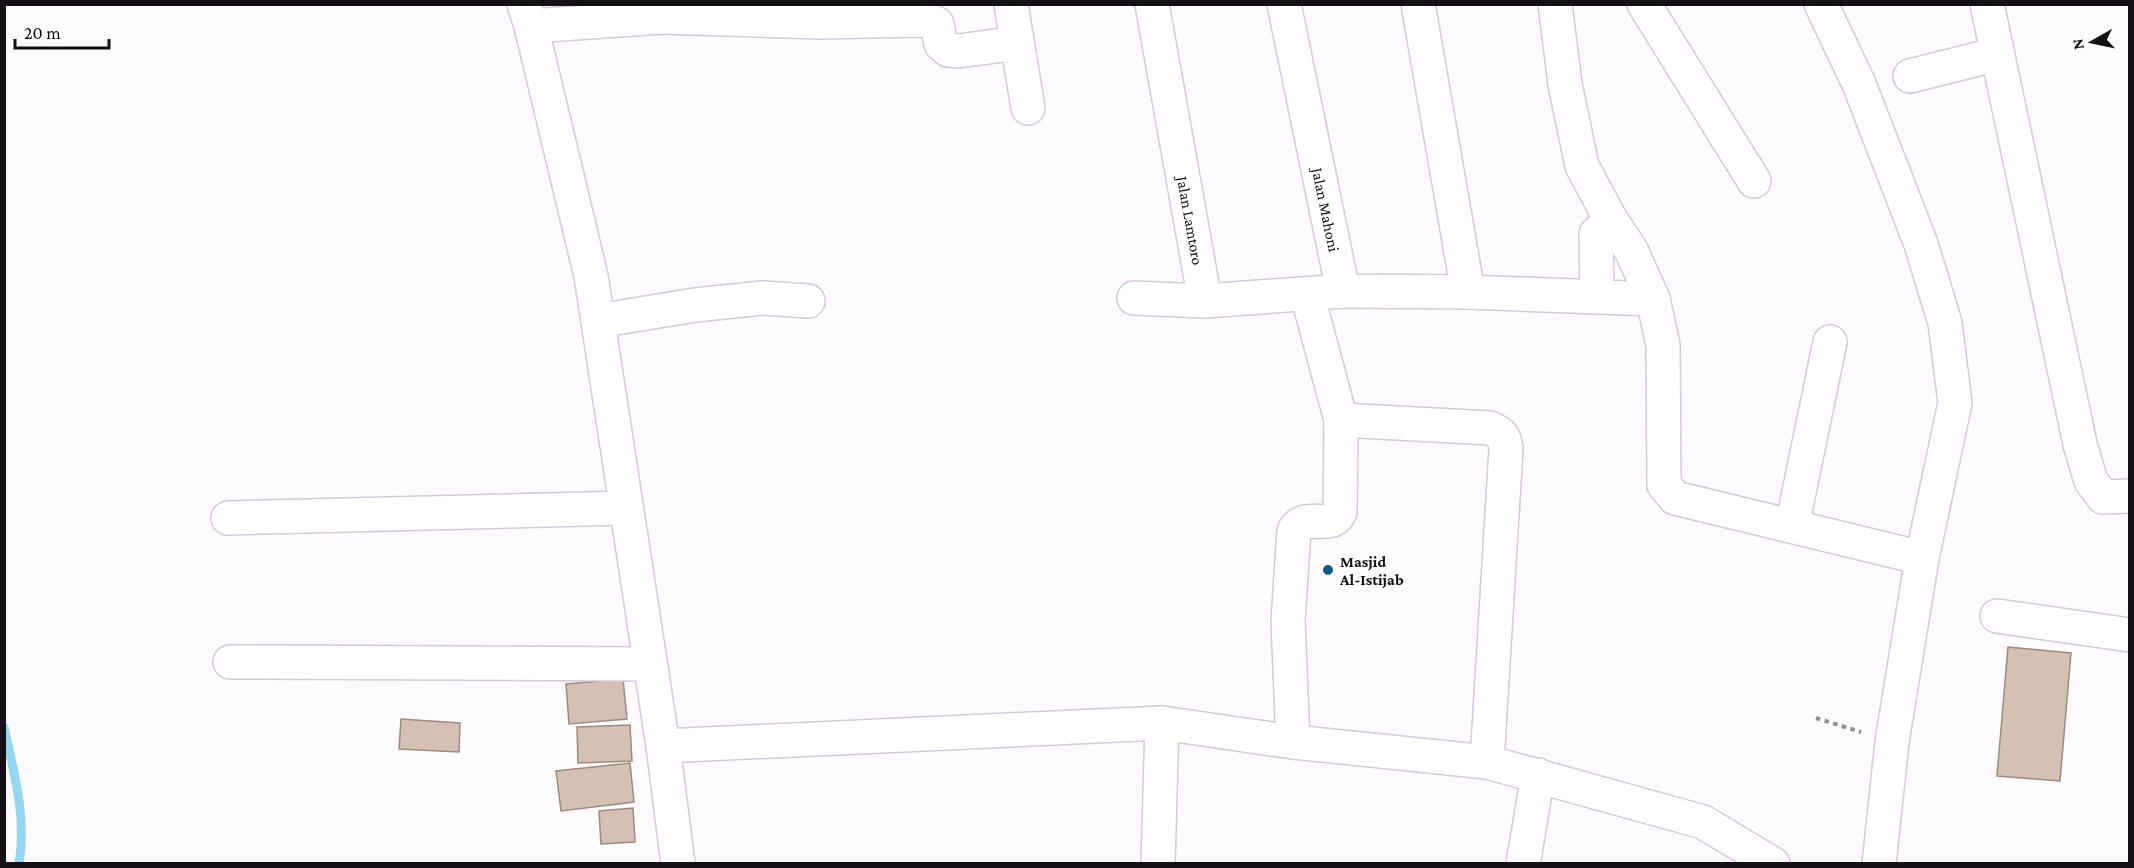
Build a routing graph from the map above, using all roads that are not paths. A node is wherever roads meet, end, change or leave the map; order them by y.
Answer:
1 (1011, 4) edge
2 (1152, 4) edge
3 (1284, 4) edge
4 (1418, 4) edge
5 (1644, 4) edge
6 (1821, 4) edge
7 (1987, 4) edge
8 (1560, 7) edge
9 (527, 15) edge
10 (1017, 43) junction
11 (1998, 54) junction
12 (1910, 76) dead end
13 (1028, 108) dead end
14 (1754, 181) dead end
15 (1611, 220) junction
16 (1343, 291) junction
17 (1468, 292) junction
18 (1307, 294) junction
19 (1597, 297) junction
20 (1134, 298) dead end
21 (1653, 299) junction
22 (808, 301) dead end
23 (1205, 301) junction
24 (598, 321) junction
25 (1830, 342) dead end
26 (1341, 420) junction
27 (2130, 496) edge
28 (625, 508) junction
29 (228, 518) dead end
30 (1791, 526) junction
31 (1922, 558) junction
32 (1997, 616) dead end
33 (2130, 635) edge
34 (230, 662) dead end
35 (650, 664) junction
36 (1161, 723) junction
37 (1293, 742) junction
38 (663, 746) junction
39 (1487, 762) junction
40 (1538, 775) junction
41 (678, 864) edge
42 (1158, 864) edge
43 (1523, 864) edge
44 (1773, 864) edge
45 (1880, 864) edge

1 - 10 street
2 - 23 street, Jalan Lamtoro
3 - 16 street, Jalan Mahoni
4 - 17 street
5 - 14 street
6 - 31 street
7 - 11 street
8 - 15 street
9 - 10 street
9 - 24 street
10 - 13 street
11 - 12 street
11 - 27 street
15 - 19 street
15 - 21 street
16 - 17 street
16 - 18 street
17 - 19 street
18 - 23 street
18 - 26 street
19 - 21 street
20 - 23 street
21 - 30 street
22 - 24 street
24 - 28 street
25 - 30 street
26 - 37 street
26 - 39 street
28 - 29 street
28 - 35 street
30 - 31 street
31 - 45 street
32 - 33 street
34 - 35 street
35 - 38 street
36 - 37 street
36 - 38 street
36 - 42 street
37 - 39 street
38 - 41 street
39 - 40 street
40 - 43 street
40 - 44 street

